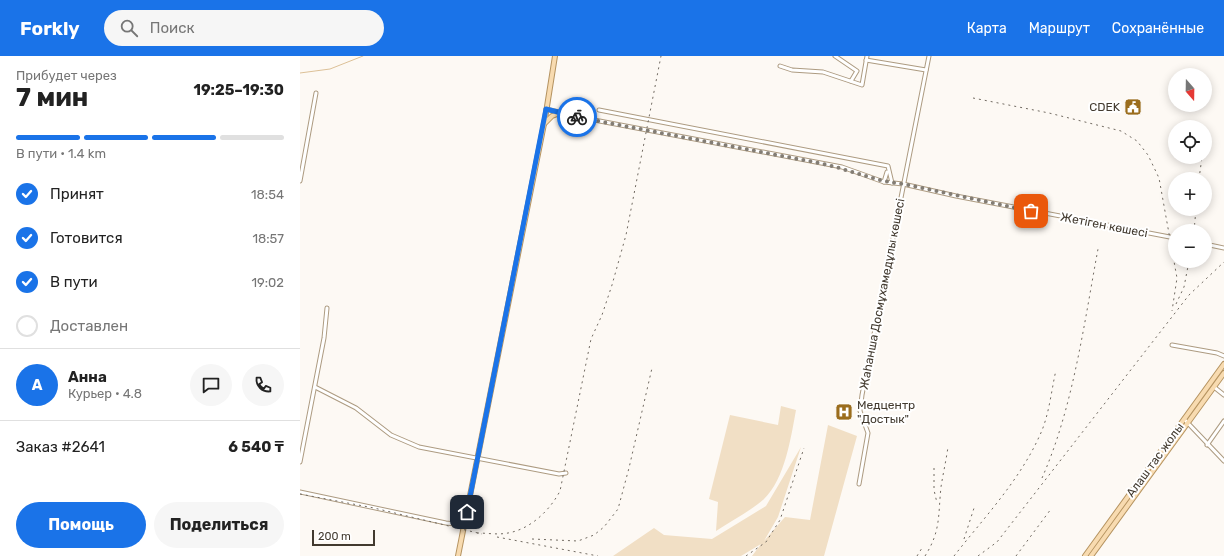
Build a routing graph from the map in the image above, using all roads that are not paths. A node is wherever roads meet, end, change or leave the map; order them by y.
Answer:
1 (555, 56) edge
2 (835, 56) edge
3 (929, 56) edge
4 (866, 58) edge
5 (780, 66) dead end
6 (926, 70) junction
7 (857, 71) junction
8 (863, 73) junction
9 (852, 81) junction
10 (316, 93) dead end
11 (546, 109) junction
12 (599, 110) dead end
13 (560, 113) junction
14 (543, 126) junction
15 (300, 149) edge
16 (306, 150) junction
17 (888, 170) junction
18 (300, 181) edge
19 (884, 182) junction
20 (892, 183) junction
21 (903, 184) junction
22 (1168, 237) edge
23 (1212, 245) edge
24 (1224, 248) edge
25 (327, 308) dead end
26 (1172, 345) dead end
27 (1224, 356) edge
28 (1224, 364) edge
29 (1224, 373) edge
30 (315, 387) junction
31 (1214, 387) junction
32 (1224, 395) edge
33 (1184, 419) junction
34 (1224, 421) edge
35 (1187, 423) junction
36 (1207, 445) junction
37 (477, 458) junction
38 (1224, 461) edge
39 (300, 462) edge
40 (566, 473) dead end
41 (860, 484) dead end
42 (300, 492) edge
43 (1117, 516) junction
44 (464, 525) junction
45 (458, 556) edge
46 (1085, 556) edge
47 (1091, 556) edge

1 - 11 main road
2 - 7 street
3 - 6 street, Жаһанша Досмұхамедұлы көшесі
4 - 6 street
4 - 8 street
5 - 9 street
6 - 21 street, Жаһанша Досмұхамедұлы көшесі
7 - 8 street
7 - 9 street
8 - 9 street
10 - 16 street
11 - 13 street, Жетіген көшесі
11 - 14 main road
12 - 17 street
13 - 14 main road
13 - 19 street, Жетіген көшесі
14 - 37 main road
15 - 16 street
16 - 18 street
17 - 19 street
17 - 20 street
19 - 20 street, Жетіген көшесі
20 - 21 street, Жетіген көшесі
21 - 22 street, Жетіген көшесі
21 - 41 street, Жаһанша Досмұхамедұлы көшесі
23 - 24 street
25 - 30 street
26 - 27 street
28 - 33 main road, Алаш тас жолы
29 - 31 main road, Алаш тас жолы
30 - 37 street
30 - 39 street
31 - 32 street
31 - 35 main road, Алаш тас жолы
33 - 35 street
33 - 43 main road, Алаш тас жолы
34 - 36 street
35 - 36 street
35 - 43 main road, Алаш тас жолы
36 - 38 street
37 - 40 street
37 - 44 main road
42 - 44 street
43 - 46 main road, Алаш тас жолы
43 - 47 main road, Алаш тас жолы
44 - 45 main road

